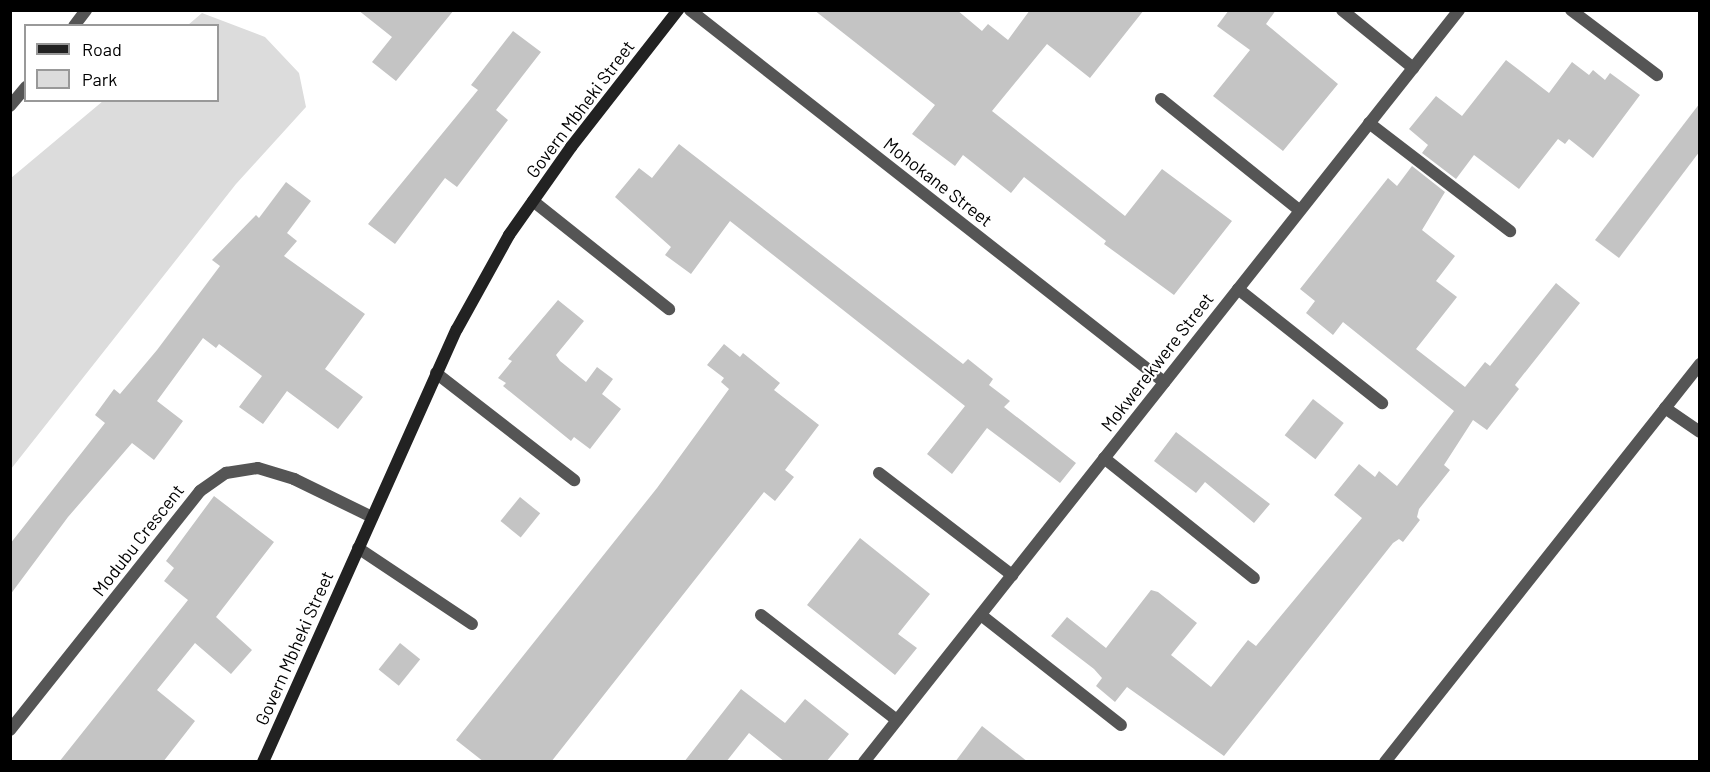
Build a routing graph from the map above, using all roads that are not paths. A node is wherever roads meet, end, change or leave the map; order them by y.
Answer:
1 (86, 10) edge
2 (678, 10) edge
3 (690, 10) edge
4 (1342, 10) edge
5 (1458, 10) edge
6 (1571, 10) edge
7 (76, 24) edge
8 (1413, 68) junction
9 (1657, 75) dead end
10 (24, 89) edge
11 (1161, 99) dead end
12 (10, 106) edge
13 (1369, 123) junction
14 (533, 201) junction
15 (1299, 210) junction
16 (1510, 231) dead end
17 (1238, 289) junction
18 (669, 309) dead end
19 (1700, 364) edge
20 (436, 373) junction
21 (1164, 382) junction
22 (1382, 403) dead end
23 (1665, 408) junction
24 (1700, 432) edge
25 (1104, 458) junction
26 (879, 473) dead end
27 (574, 480) dead end
28 (372, 517) junction
29 (358, 548) junction
30 (1012, 575) junction
31 (1254, 578) dead end
32 (761, 615) dead end
33 (981, 615) junction
34 (472, 624) dead end
35 (897, 720) junction
36 (1121, 725) dead end
37 (10, 730) edge
38 (263, 762) edge
39 (864, 762) edge
40 (1385, 762) edge

1 - 7 street
2 - 14 street, Govern Mbheki Street
3 - 21 street, Mohokane Street
4 - 8 street
5 - 8 street, Mokwerekwere Street
6 - 9 street
8 - 13 street, Mokwerekwere Street
10 - 12 street
11 - 15 street
13 - 15 street, Mokwerekwere Street
13 - 16 street
14 - 18 street, Govern Mbheki Street
14 - 20 street, Govern Mbheki Street
15 - 17 street, Mokwerekwere Street
17 - 21 street, Mokwerekwere Street
17 - 22 street, Mokwerekwere Street
19 - 23 street
20 - 27 street
20 - 28 street, Govern Mbheki Street
21 - 25 street, Mokwerekwere Street
23 - 24 street
23 - 40 street
25 - 30 street, Mokwerekwere Street
25 - 31 street, Mokwerekwere Street
26 - 30 street
28 - 29 street, Govern Mbheki Street
28 - 37 street, Modubu Crescent
29 - 34 street
29 - 38 street, Govern Mbheki Street
30 - 33 street, Mokwerekwere Street
32 - 35 street
33 - 35 street, Mokwerekwere Street
33 - 36 street
35 - 39 street, Mokwerekwere Street

